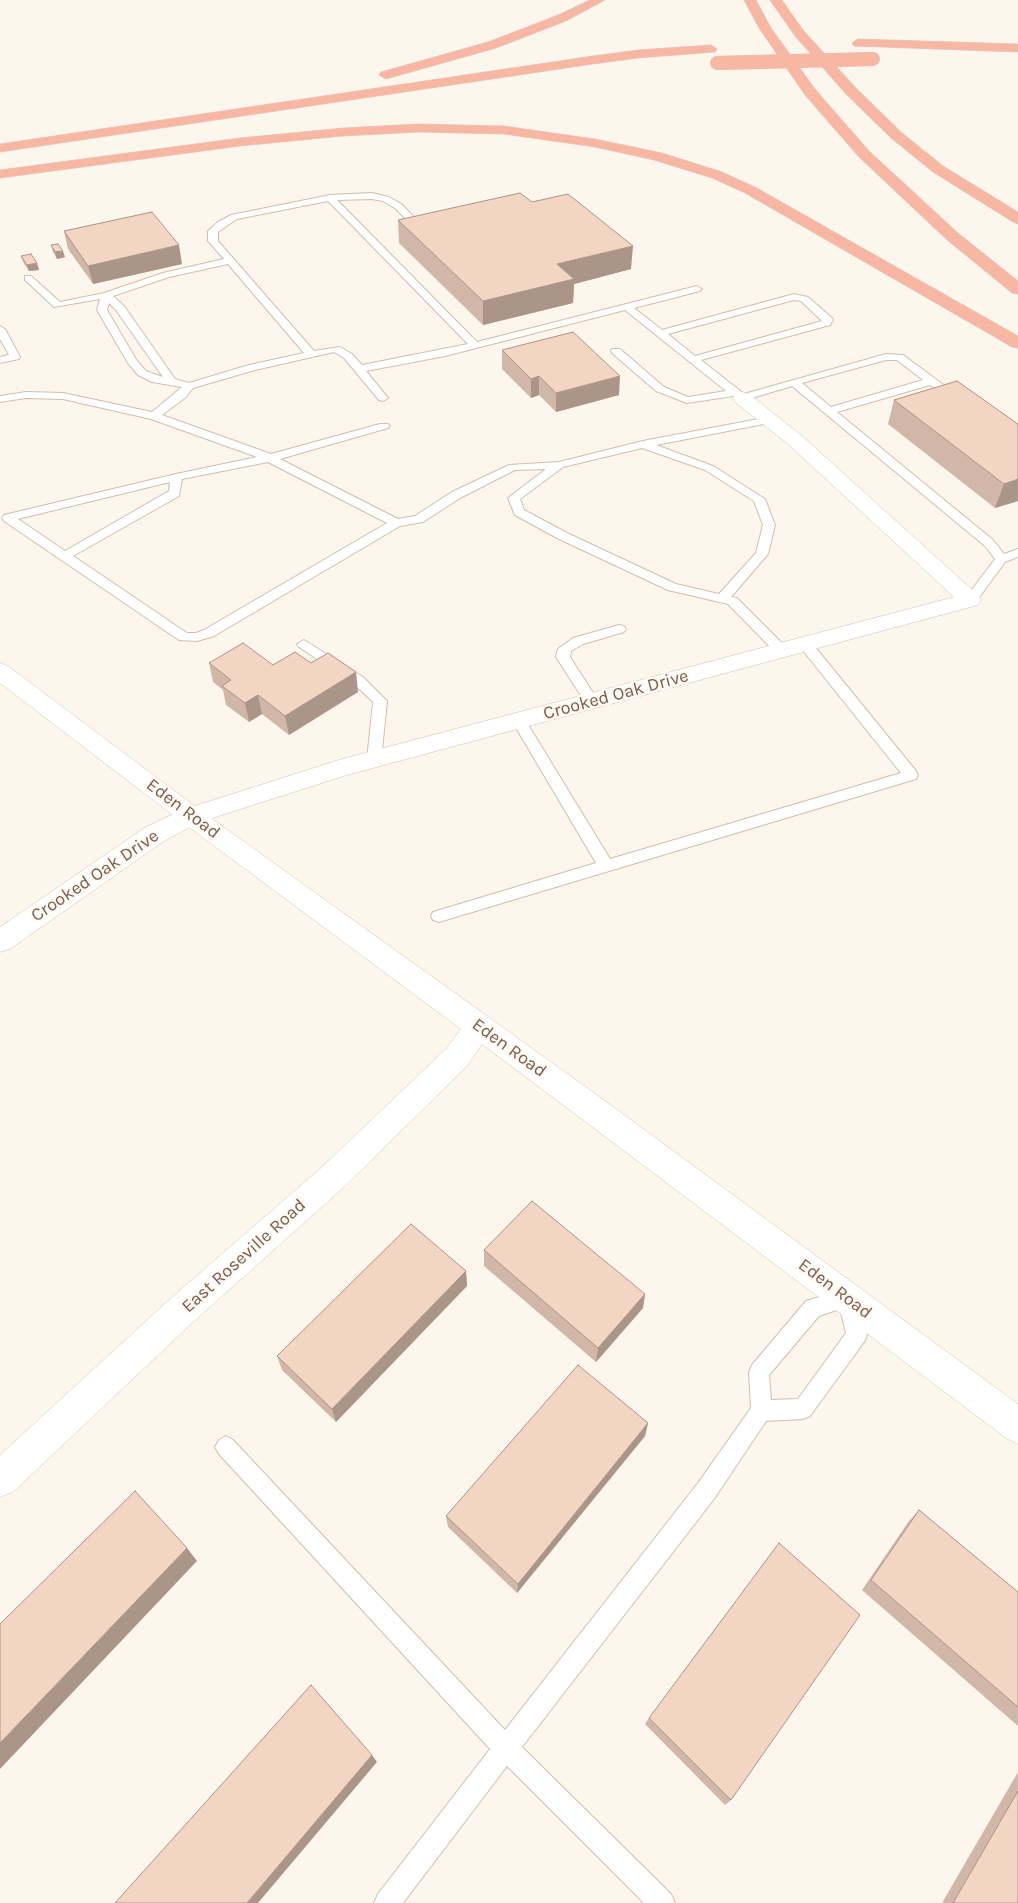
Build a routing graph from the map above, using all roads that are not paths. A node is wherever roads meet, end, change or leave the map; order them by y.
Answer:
1 (598, 0) edge
2 (750, 0) edge
3 (768, 0) edge
4 (776, 0) edge
5 (841, 43) dead end
6 (824, 44) dead end
7 (761, 46) dead end
8 (1018, 48) edge
9 (715, 49) dead end
10 (890, 59) dead end
11 (700, 64) dead end
12 (853, 120) dead end
13 (287, 124) dead end
14 (0, 144) edge
15 (0, 148) edge
16 (58, 165) junction
17 (0, 174) edge
18 (330, 198) junction
19 (1018, 219) edge
20 (420, 228) edge
21 (230, 262) junction
22 (28, 278) dead end
23 (698, 289) dead end
24 (1018, 289) edge
25 (106, 295) junction
26 (627, 306) junction
27 (0, 330) edge
28 (661, 333) junction
29 (1018, 343) edge
30 (476, 345) junction
31 (616, 351) dead end
32 (310, 353) junction
33 (694, 359) junction
34 (0, 360) edge
35 (359, 368) junction
36 (171, 381) junction
37 (932, 381) junction
38 (794, 382) junction
39 (189, 386) junction
40 (739, 395) junction
41 (383, 398) dead end
42 (0, 400) edge
43 (963, 404) edge
44 (830, 411) junction
45 (154, 416) junction
46 (769, 420) junction
47 (384, 426) dead end
48 (643, 444) junction
49 (270, 458) junction
50 (559, 465) junction
51 (176, 478) junction
52 (488, 479) junction
53 (518, 494) junction
54 (396, 523) junction
55 (1018, 553) edge
56 (65, 556) junction
57 (1001, 559) junction
58 (722, 599) junction
59 (970, 600) junction
60 (620, 629) dead end
61 (304, 644) dead end
62 (806, 645) junction
63 (782, 651) junction
64 (0, 671) edge
65 (592, 702) junction
66 (518, 722) junction
67 (374, 760) junction
68 (191, 816) junction
69 (606, 866) junction
70 (439, 916) dead end
71 (0, 941) edge
72 (479, 1026) junction
73 (846, 1298) junction
74 (761, 1411) junction
75 (1018, 1426) edge
76 (226, 1447) dead end
77 (0, 1479) edge
78 (506, 1748) junction
79 (387, 1903) edge
80 (662, 1903) edge

1 - 14 highway
2 - 24 highway
3 - 12 highway
4 - 19 highway
5 - 8 highway
6 - 7 highway
9 - 15 highway
10 - 11 highway, bridge
13 - 16 highway
16 - 17 highway
16 - 29 highway
18 - 20 lane
18 - 21 lane
18 - 30 lane
21 - 25 lane
21 - 32 lane
22 - 25 lane
23 - 26 lane
25 - 36 lane
25 - 36 lane
26 - 28 lane
26 - 30 lane
27 - 34 lane
28 - 33 lane
28 - 33 lane
30 - 35 lane
31 - 40 lane
32 - 35 lane
32 - 39 lane
33 - 40 lane
35 - 41 lane
36 - 39 lane
37 - 38 lane
37 - 43 lane
37 - 44 lane
38 - 40 lane
38 - 44 lane
39 - 45 lane
40 - 46 street
42 - 45 lane
44 - 57 lane
45 - 49 lane
46 - 48 lane
46 - 59 street
47 - 49 lane
48 - 50 lane
48 - 58 lane
49 - 51 lane
49 - 54 lane
50 - 52 lane
50 - 53 lane
51 - 56 lane
51 - 56 lane
52 - 53 lane
52 - 54 lane
53 - 58 lane
54 - 56 lane
55 - 57 lane
57 - 59 lane
58 - 63 lane
59 - 62 street, Crooked Oak Drive
60 - 65 lane
61 - 67 lane
62 - 63 street, Crooked Oak Drive
62 - 69 lane
63 - 65 street, Crooked Oak Drive
64 - 68 street, Eden Road
65 - 66 street, Crooked Oak Drive
66 - 67 street, Crooked Oak Drive
66 - 69 lane
67 - 68 street, Crooked Oak Drive
68 - 71 street, Crooked Oak Drive
68 - 72 street, Eden Road
69 - 70 lane
72 - 73 street, Eden Road
72 - 77 street, East Roseville Road
73 - 74 lane
73 - 74 lane
73 - 75 street, Eden Road
74 - 78 lane
76 - 78 lane
78 - 79 lane
78 - 80 lane

